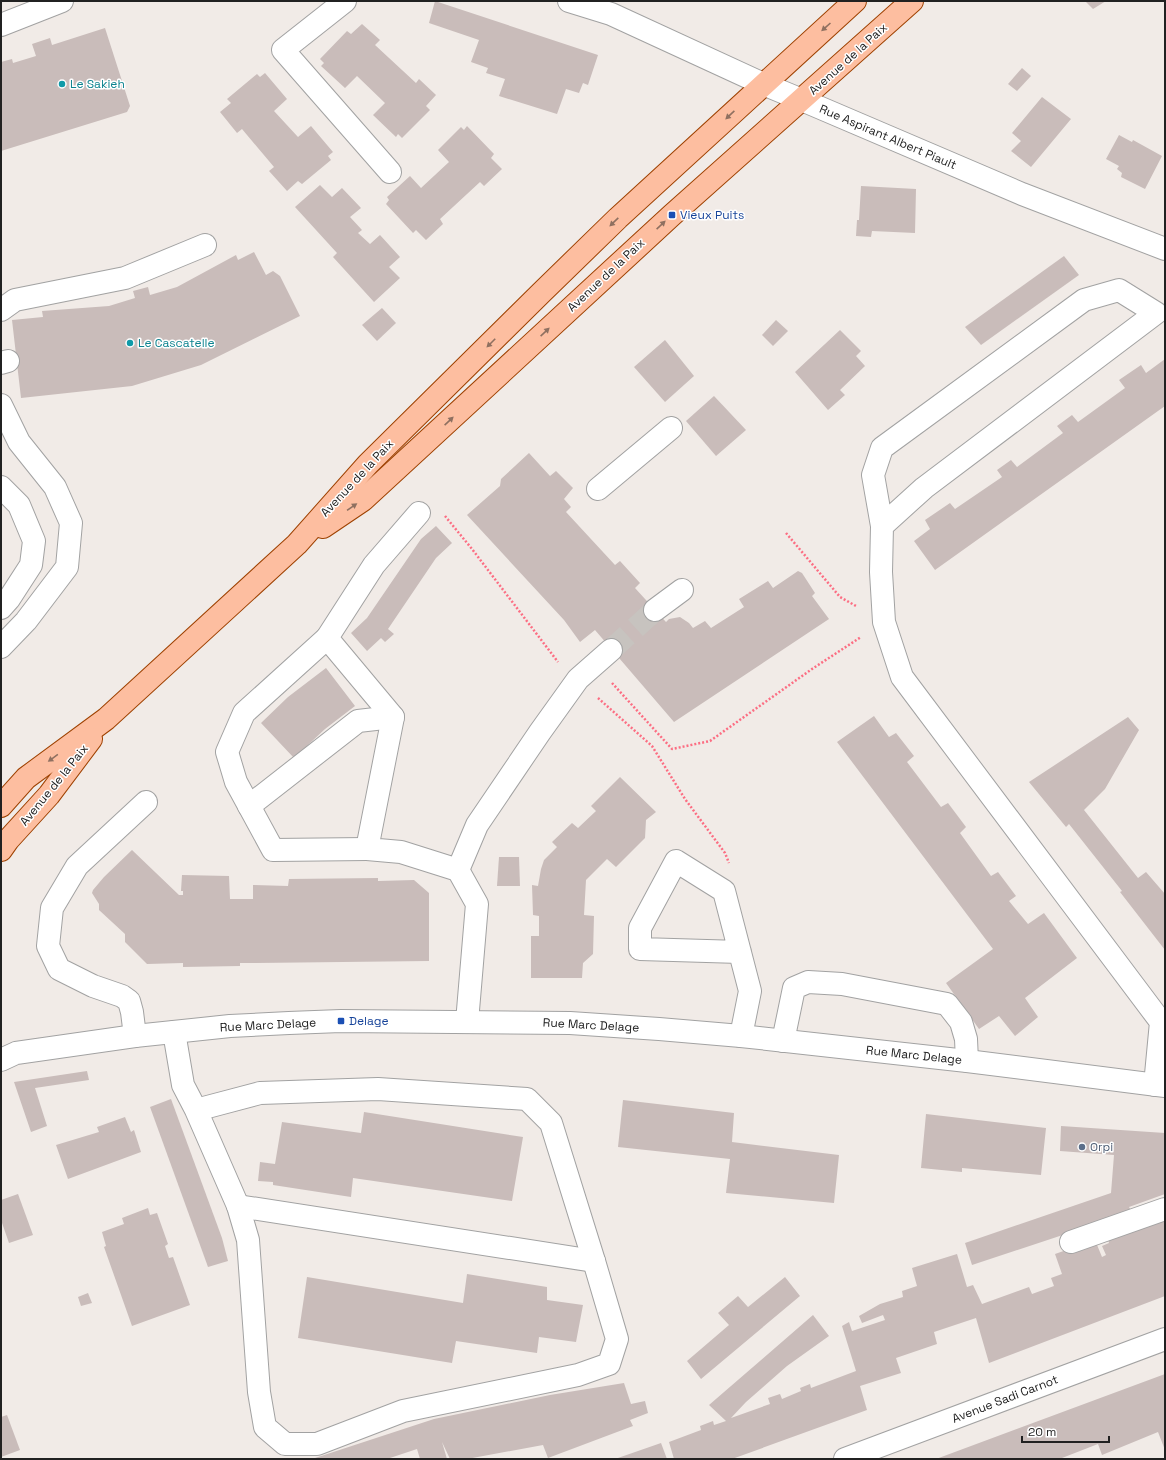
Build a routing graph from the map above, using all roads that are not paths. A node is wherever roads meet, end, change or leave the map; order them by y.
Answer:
1 (62, 1) edge
2 (345, 1) edge
3 (569, 1) edge
4 (855, 1) edge
5 (912, 1) edge
6 (1, 25) edge
7 (763, 84) junction
8 (802, 100) junction
9 (390, 172) dead end
10 (205, 245) dead end
11 (1165, 250) edge
12 (1, 310) edge
13 (1160, 313) edge
14 (1, 405) edge
15 (671, 428) dead end
16 (1, 487) edge
17 (598, 489) dead end
18 (419, 513) dead end
19 (882, 526) junction
20 (297, 544) junction
21 (682, 590) dead end
22 (1, 608) edge
23 (655, 610) tunnel mouth
24 (327, 638) junction
25 (1, 647) edge
26 (611, 650) tunnel mouth
27 (393, 717) junction
28 (106, 718) junction
29 (146, 802) dead end
30 (1, 806) edge
31 (249, 806) junction
32 (366, 849) junction
33 (1, 850) edge
34 (458, 870) junction
35 (740, 952) junction
36 (467, 1022) junction
37 (174, 1032) junction
38 (135, 1036) junction
39 (741, 1036) junction
40 (1162, 1040) edge
41 (783, 1041) junction
42 (6, 1055) edge
43 (967, 1061) junction
44 (1160, 1086) edge
45 (196, 1110) junction
46 (238, 1206) junction
47 (1165, 1209) edge
48 (1071, 1242) dead end
49 (594, 1260) junction
50 (1165, 1339) edge
51 (845, 1459) edge

1 - 6 street
2 - 9 street
3 - 7 street, Rue Aspirant Albert Piault
4 -> 7 main road, Avenue de la Paix
5 - 8 main road, Avenue de la Paix
7 - 8 street, Rue Aspirant Albert Piault
7 -> 20 main road, Avenue de la Paix
8 - 11 street, Rue Aspirant Albert Piault
20 -> 8 main road, Avenue de la Paix
10 - 12 street
13 - 19 street
13 - 19 street
14 - 25 street
15 - 17 street
16 - 22 street
18 - 24 street
19 - 40 street
20 - 28 main road, Avenue de la Paix
21 - 23 street
24 - 27 street
24 - 31 street
26 - 34 street
27 - 31 street
27 - 32 street
28 -> 30 main road, Avenue de la Paix
28 - 33 main road, Avenue de la Paix
29 - 38 street
31 - 32 street
32 - 34 street
34 - 36 street
35 - 35 street
35 - 39 street
36 - 37 street, Rue Marc Delage
36 - 39 street, Rue Marc Delage
37 - 38 street, Rue Marc Delage
37 - 45 street
38 - 42 street, Rue Marc Delage
39 - 41 street, Rue Marc Delage
40 - 44 street
41 - 43 street, Rue Marc Delage
41 - 43 street
43 - 44 street, Rue Marc Delage
45 - 46 street
45 - 49 street
46 - 49 street
46 - 49 street
47 - 48 street
50 - 51 street, Avenue Sadi Carnot

